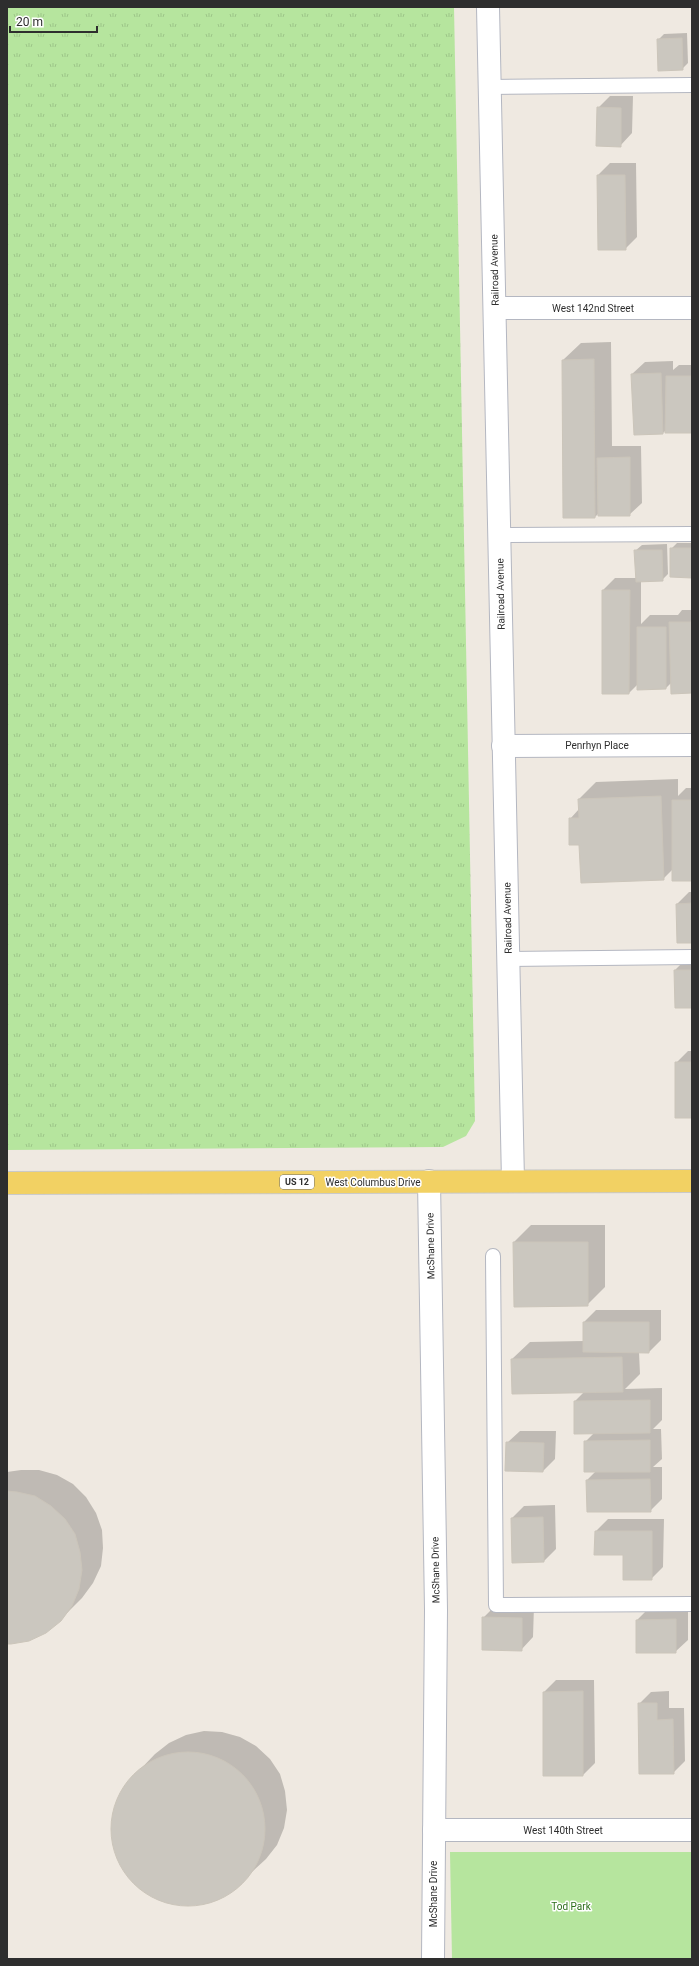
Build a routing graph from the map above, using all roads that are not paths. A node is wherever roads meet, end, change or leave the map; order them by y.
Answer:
1 (488, 7) edge
2 (692, 85) edge
3 (489, 87) junction
4 (495, 308) junction
5 (692, 308) edge
6 (499, 534) junction
7 (692, 534) edge
8 (692, 745) edge
9 (503, 746) junction
10 (692, 957) edge
11 (508, 959) junction
12 (513, 1181) junction
13 (692, 1181) edge
14 (429, 1182) junction
15 (7, 1183) edge
16 (493, 1256) dead end
17 (692, 1604) edge
18 (434, 1830) junction
19 (692, 1830) edge
20 (433, 1959) edge

1 - 3 street, Railroad Avenue
2 - 3 lane
3 - 4 street, Railroad Avenue
4 - 5 street, West 142nd Street
4 - 6 street, Railroad Avenue
6 - 7 lane
6 - 9 street, Railroad Avenue
8 - 9 street, Penrhyn Place
9 - 11 street, Railroad Avenue
10 - 11 lane
11 - 12 street, Railroad Avenue
12 - 13 main road, West Columbus Drive / US 12
12 - 14 main road, West Columbus Drive / US 12
14 - 15 main road, West Columbus Drive / US 12
14 - 18 street, McShane Drive
16 - 17 lane
18 - 19 street, West 140th Street
18 - 20 street, McShane Drive

